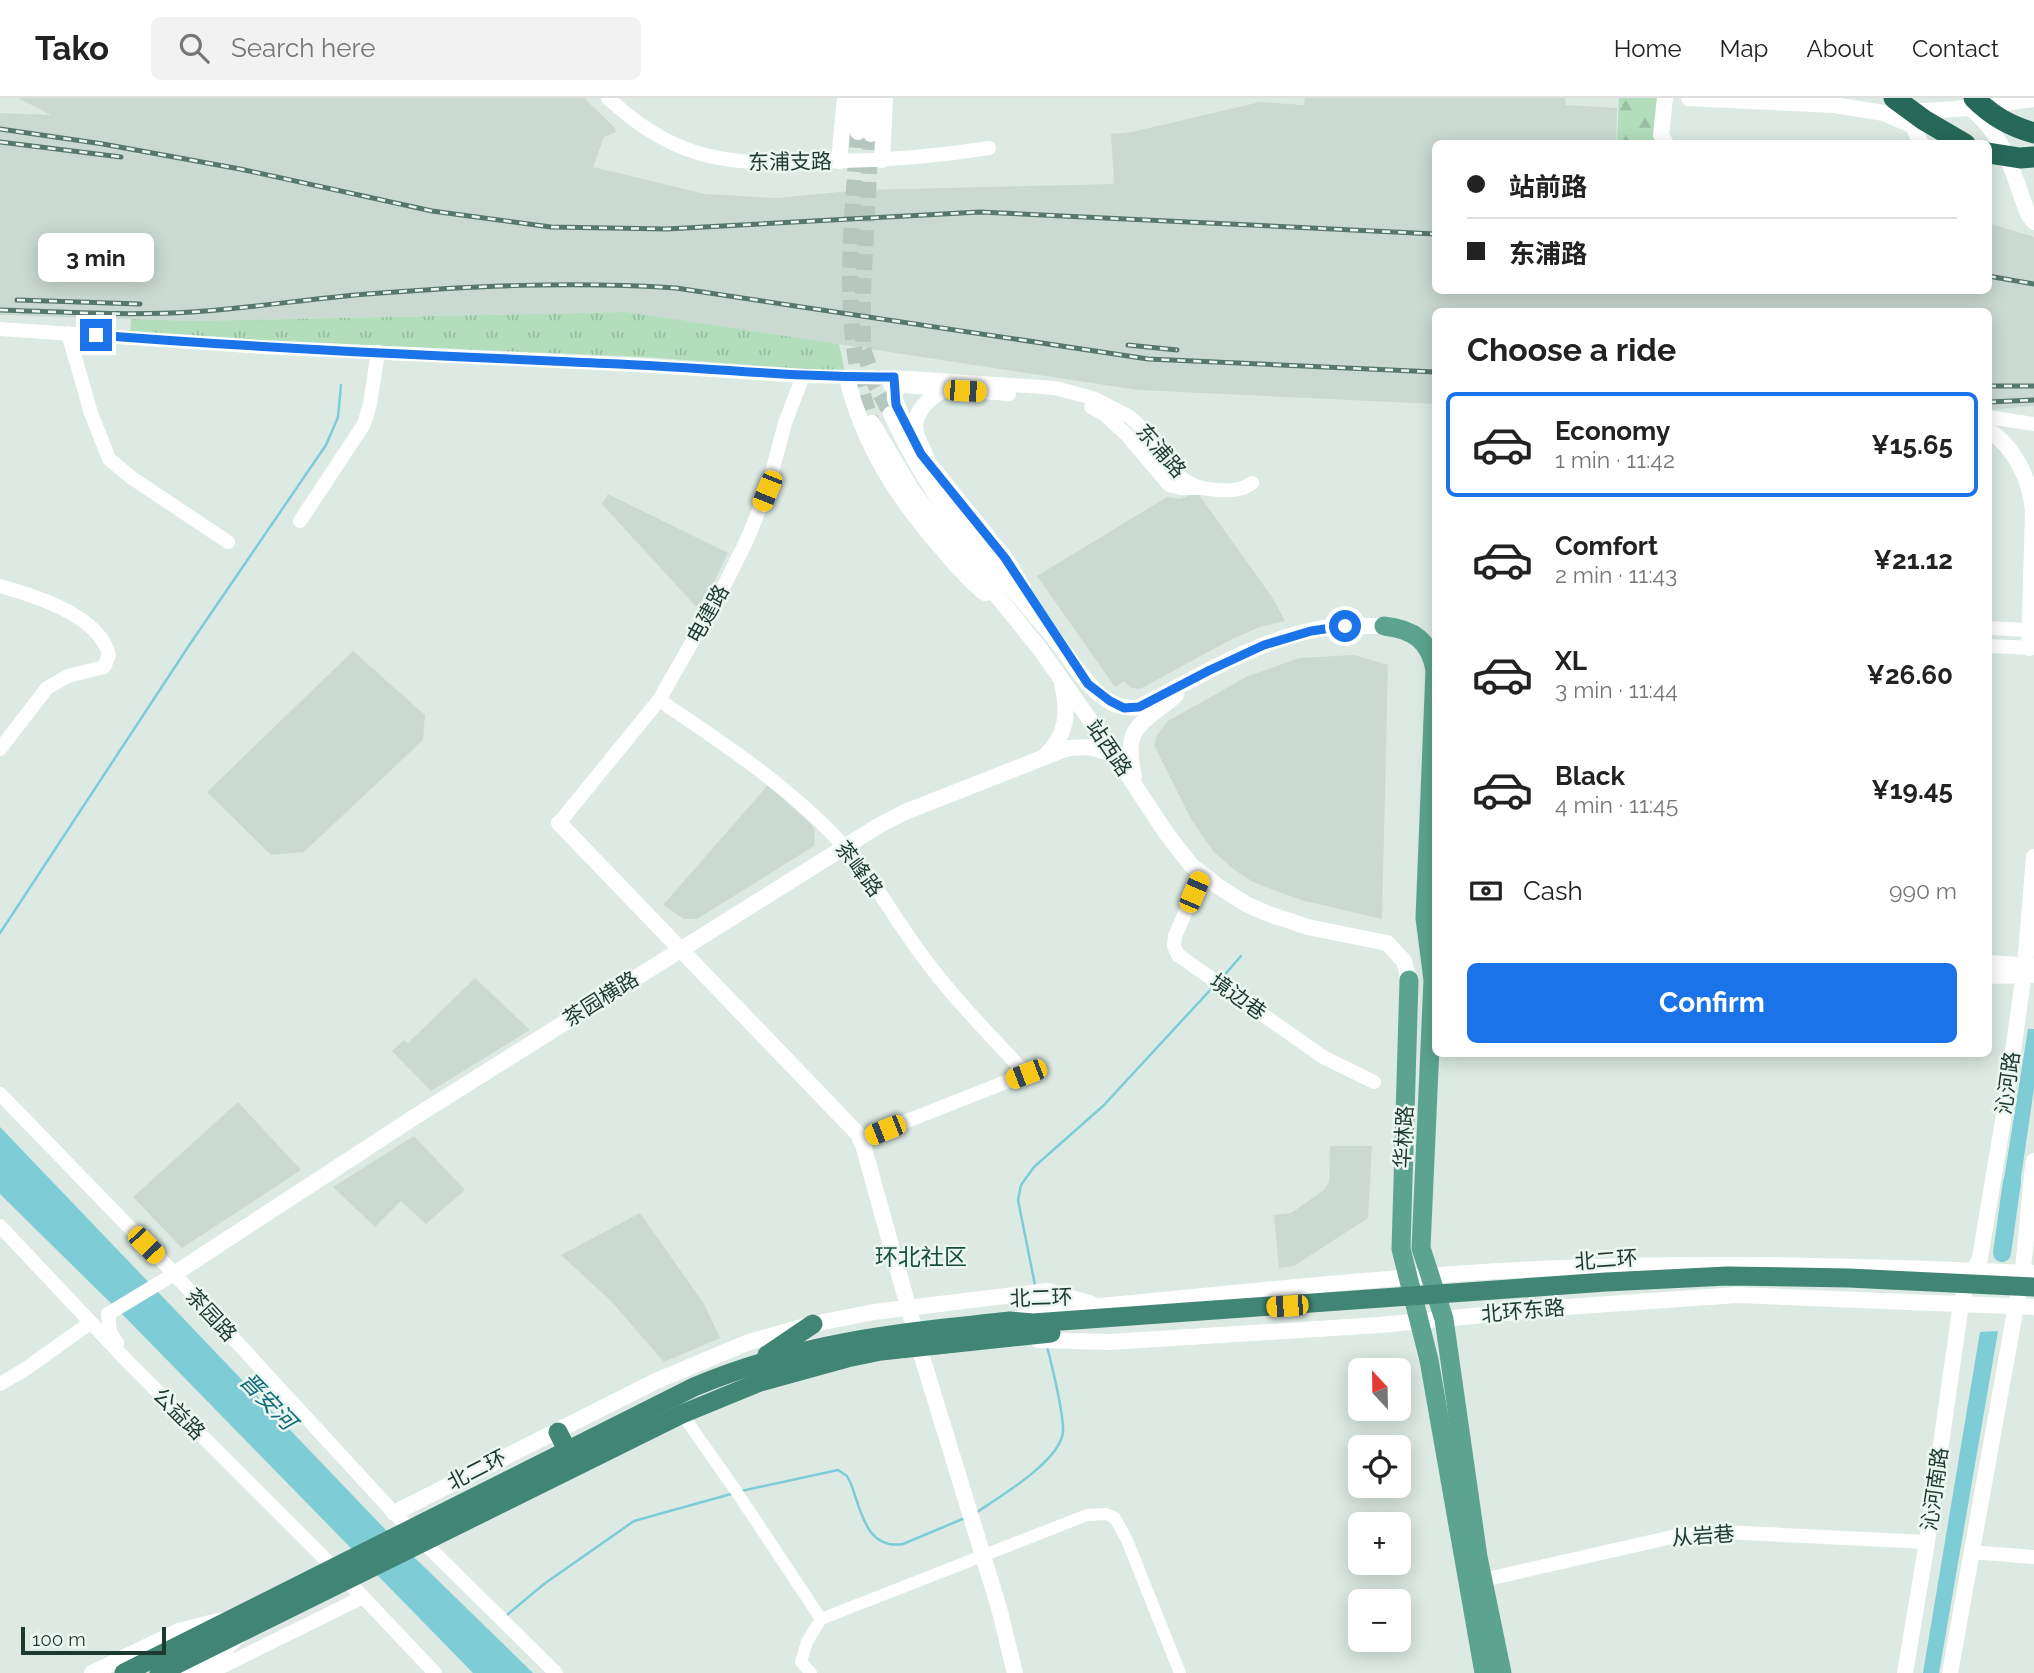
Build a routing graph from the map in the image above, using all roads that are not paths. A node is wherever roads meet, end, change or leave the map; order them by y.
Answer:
1 (608, 98) edge
2 (845, 98) edge
3 (860, 98) edge
4 (874, 98) edge
5 (885, 98) edge
6 (1665, 98) edge
7 (1689, 98) edge
8 (1957, 98) edge
9 (1974, 98) edge
10 (2034, 99) edge
11 (1889, 106) edge
12 (2034, 133) edge
13 (1664, 140) edge
14 (1919, 140) edge
15 (1958, 140) edge
16 (989, 148) dead end
17 (1992, 154) edge
18 (2034, 157) edge
19 (882, 160) junction
20 (839, 161) junction
21 (2034, 222) edge
22 (0, 328) edge
23 (68, 333) junction
24 (378, 352) junction
25 (803, 376) junction
26 (847, 378) junction
27 (894, 382) junction
28 (943, 390) junction
29 (891, 414) tunnel mouth
30 (1992, 418) edge
31 (872, 423) tunnel mouth
32 (2034, 424) edge
33 (1992, 434) edge
34 (929, 465) junction
35 (1252, 483) dead end
36 (1209, 488) junction
37 (300, 521) dead end
38 (228, 542) dead end
39 (0, 586) edge
40 (1013, 614) junction
41 (1384, 626) joint
42 (1992, 628) edge
43 (2029, 630) junction
44 (1059, 642) junction
45 (1992, 646) edge
46 (2031, 648) edge
47 (1432, 660) edge
48 (1059, 674) junction
49 (1197, 677) junction
50 (659, 700) junction
51 (0, 748) edge
52 (1114, 754) junction
53 (1046, 755) junction
54 (1432, 775) edge
55 (1136, 790) junction
56 (559, 823) joint
57 (844, 846) junction
58 (2034, 857) edge
59 (1202, 874) junction
60 (681, 948) junction
61 (1432, 952) edge
62 (1992, 964) edge
63 (2029, 970) edge
64 (1992, 975) edge
65 (1409, 980) joint
66 (1432, 1002) edge
67 (1374, 1082) dead end
68 (0, 1094) edge
69 (861, 1139) junction
70 (2034, 1161) edge
71 (0, 1226) edge
72 (1975, 1272) junction
73 (174, 1274) junction
74 (1431, 1276) junction
75 (1409, 1278) junction
76 (2031, 1278) edge
77 (2025, 1302) edge
78 (1961, 1304) junction
79 (1102, 1306) junction
80 (909, 1307) junction
81 (2034, 1307) edge
82 (1444, 1319) junction
83 (1420, 1321) junction
84 (1128, 1322) junction
85 (90, 1323) junction
86 (813, 1324) junction
87 (1041, 1327) junction
88 (917, 1339) junction
89 (754, 1364) junction
90 (139, 1374) junction
91 (0, 1384) edge
92 (682, 1414) junction
93 (558, 1432) junction
94 (567, 1450) junction
95 (497, 1496) junction
96 (394, 1513) junction
97 (1927, 1542) junction
98 (1970, 1552) junction
99 (983, 1556) junction
100 (2034, 1557) edge
101 (1483, 1580) junction
102 (363, 1597) junction
103 (821, 1619) junction
104 (237, 1625) junction
105 (212, 1666) edge
106 (92, 1673) edge
107 (124, 1673) edge
108 (159, 1673) edge
109 (189, 1673) edge
110 (435, 1673) edge
111 (556, 1673) edge
112 (811, 1673) edge
113 (1015, 1673) edge
114 (1180, 1673) edge
115 (1484, 1673) edge
116 (1502, 1673) edge
117 (1905, 1673) edge
118 (1950, 1673) edge

1 - 20 street, 东浦支路
2 - 20 main road
3 - 4 main road
5 - 19 main road
6 - 13 main road
7 - 11 main road
8 - 21 main road
9 - 12 highway
10 - 11 main road
11 - 14 main road
11 - 15 highway
16 - 19 street, 东浦支路
17 - 18 highway
19 - 20 street, 东浦支路
22 - 23 street, 东浦路
23 - 24 street, 东浦路
23 - 38 street
24 - 25 street, 东浦路
24 - 37 street
25 - 26 street, 东浦路
25 - 50 street, 电建路
26 - 27 street, 东浦路
26 - 40 main road
27 - 28 street, 东浦路
27 - 34 main road
27 - 36 street, 东浦路
28 - 34 main road
28 - 36 street, 东浦路
29 - 44 main road
30 - 32 street
31 - 40 main road, 站西路
33 - 43 main road
34 - 44 main road
35 - 36 street
39 - 51 street
40 - 48 main road, 站西路
41 - 47 main road, 华林路
41 - 49 main road
42 - 43 street
43 - 46 main road
44 - 49 main road
45 - 46 street
48 - 52 main road, 站西路
48 - 53 main road
49 - 55 main road
50 - 56 street, 电建路
50 - 57 street, 茶峰路
52 - 53 main road, 茶园横路
52 - 55 main road, 站西路
53 - 57 main road, 茶园横路
54 - 61 main road, 华林路
55 - 59 main road, 站西路
56 - 60 main road
57 - 60 main road, 茶园横路
57 - 69 street, 茶峰路
58 - 63 main road, 沁河路
59 - 65 main road, 站西路
59 - 67 street, 境边巷
60 - 69 main road
60 - 73 main road, 茶园横路
62 - 63 main road
63 - 64 main road
63 - 72 main road, 沁河路
65 - 75 main road, 华林路
66 - 74 main road, 华林路
68 - 73 street, 茶园路
69 - 80 main road
70 - 76 main road
71 - 85 street, 公益路
72 - 74 main road
72 - 76 main road
72 - 78 main road, 沁河路
73 - 90 street
73 - 96 street, 茶园路
74 - 75 main road
74 - 82 main road, 华林路
75 - 79 main road
75 - 83 main road, 华林路
76 - 77 main road
76 - 84 highway, 北二环
77 - 78 main road, 北环东路
77 - 81 main road, 北环东路
77 - 84 highway, 北二环
77 - 98 main road
78 - 82 main road, 北环东路
78 - 97 main road, 沁河南路
79 - 80 main road
79 - 87 main road
80 - 86 main road
80 - 88 main road
82 - 83 main road, 北环东路
82 - 101 main road, 华林路
83 - 87 main road, 北环东路
83 - 115 main road, 华林路
84 - 87 highway, 北二环
85 - 90 street, 公益路
85 - 91 street
86 - 89 highway
86 - 93 main road
87 - 88 highway, 北二环
88 - 89 highway, 北二环
88 - 92 highway, 北二环
88 - 99 main road
89 - 94 highway, 北二环
90 - 102 street, 公益路
92 - 95 highway, 北二环
92 - 103 street
93 - 94 highway
93 - 96 main road
94 - 95 highway, 北二环
95 - 104 highway, 北二环
96 - 111 street, 茶园路
97 - 101 street, 从岩巷
97 - 117 main road, 沁河南路
98 - 100 street
98 - 118 main road
99 - 103 street
99 - 113 main road
99 - 114 street
101 - 116 main road, 华林路
102 - 105 street
102 - 110 street, 公益路
103 - 112 street
104 - 105 main road
104 - 106 main road
104 - 107 highway, 北二环
104 - 108 highway, 北二环
105 - 109 main road

